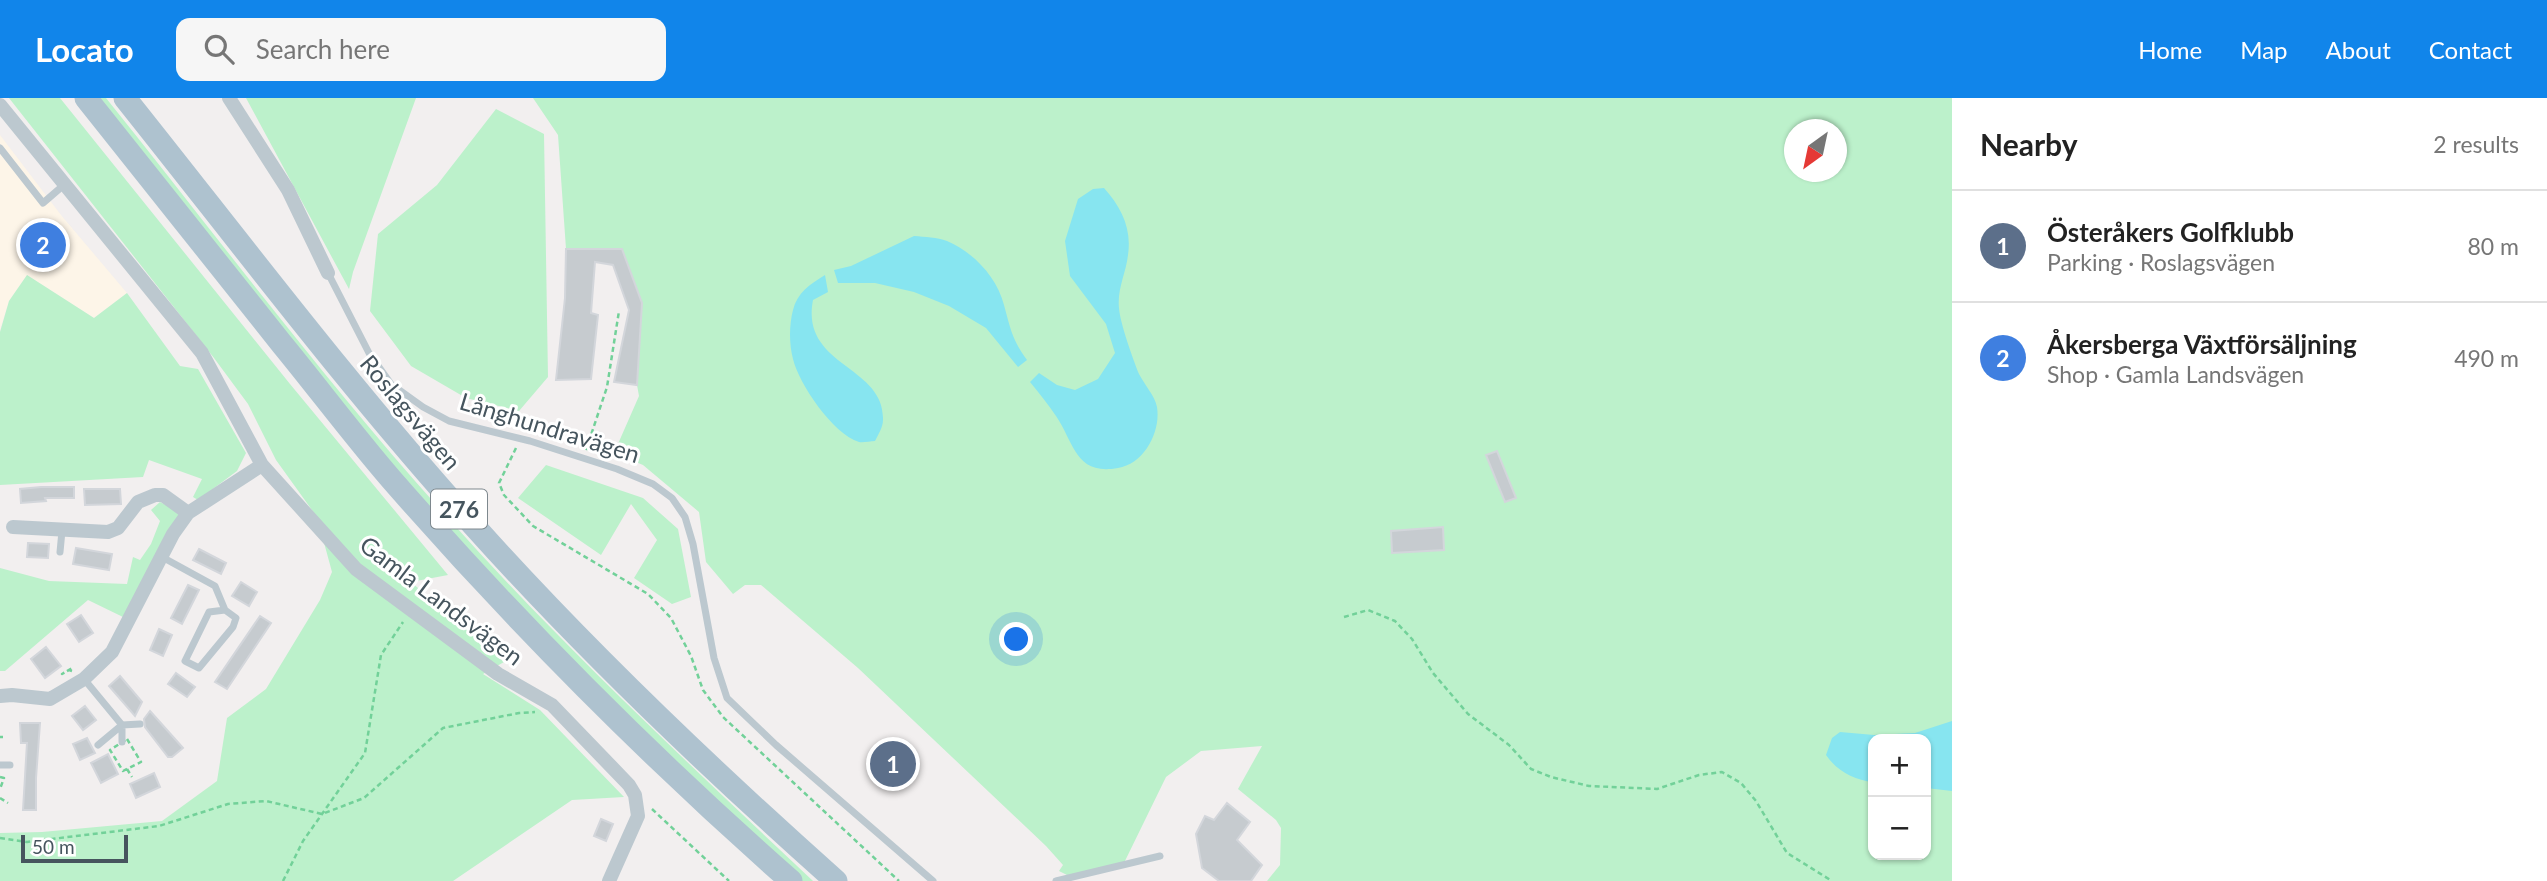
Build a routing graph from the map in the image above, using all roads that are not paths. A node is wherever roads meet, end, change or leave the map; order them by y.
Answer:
1 (86, 98) edge
2 (125, 98) edge
3 (229, 98) edge
4 (0, 105) edge
5 (0, 148) edge
6 (65, 184) junction
7 (328, 273) joint
8 (262, 465) junction
9 (188, 513) junction
10 (8, 528) dead end
11 (62, 531) junction
12 (60, 552) dead end
13 (161, 556) junction
14 (225, 610) junction
15 (84, 679) junction
16 (0, 696) edge
17 (140, 724) dead end
18 (122, 725) junction
19 (125, 741) road end
20 (98, 745) dead end
21 (0, 765) edge
22 (10, 765) dead end
23 (1160, 856) dead end
24 (609, 881) edge
25 (791, 881) edge
26 (836, 881) edge
27 (933, 881) edge
28 (1056, 881) edge

1 - 25 main road, 276
2 - 26 main road, Roslagsvägen / 276
3 - 7 street, Långhundravägen
4 - 6 street, Gamla Landsvägen
5 - 6 lane
6 - 8 street, Gamla Landsvägen
7 - 27 lane, Långhundravägen
8 - 9 street
8 - 24 street, Gamla Landsvägen
9 - 11 street
9 - 13 street
10 - 11 street
11 - 12 lane
13 - 14 lane
13 - 15 street
14 - 14 lane
15 - 16 street
15 - 18 lane
17 - 18 lane
18 - 19 lane
18 - 20 lane
21 - 22 lane
23 - 28 lane

